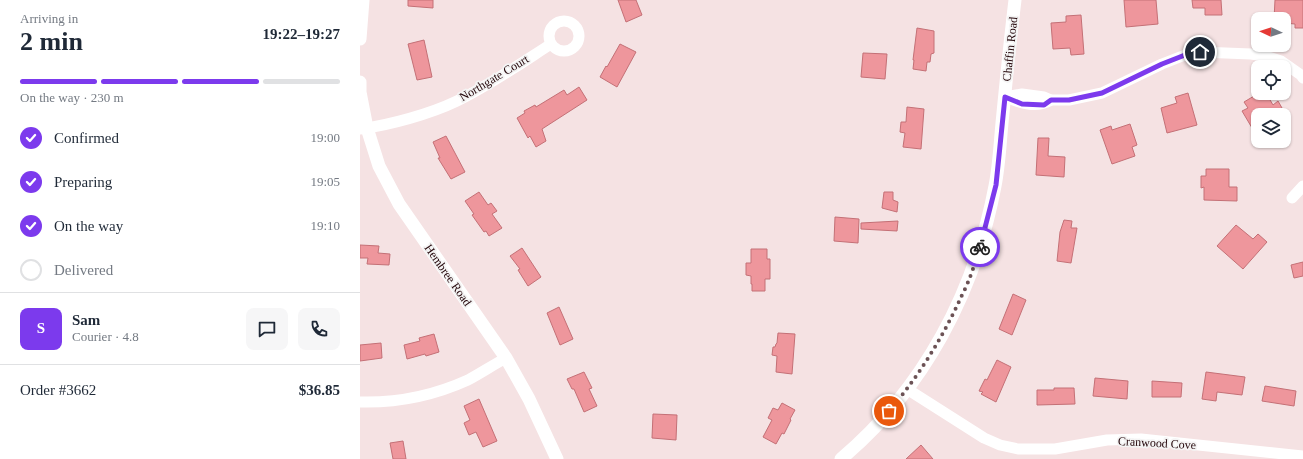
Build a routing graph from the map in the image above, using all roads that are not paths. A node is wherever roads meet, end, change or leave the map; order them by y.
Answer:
1 (363, 0) edge
2 (1015, 0) edge
3 (360, 39) edge
4 (551, 44) dead end
5 (1303, 78) edge
6 (360, 82) edge
7 (1005, 97) junction
8 (364, 128) edge
9 (1303, 186) edge
10 (1292, 198) dead end
11 (506, 358) junction
12 (907, 389) junction
13 (360, 402) edge
14 (1303, 456) edge
15 (557, 459) edge
16 (841, 459) edge

1 - 3 street
2 - 7 street, Chaffin Road
4 - 8 street, Northgate Court
5 - 7 street
6 - 8 street, Hembree Road
7 - 12 street, Chaffin Road
8 - 11 street, Hembree Road
9 - 10 street
11 - 13 street
11 - 15 street, Hembree Road
12 - 14 street, Cranwood Cove
12 - 16 street, Chaffin Road

